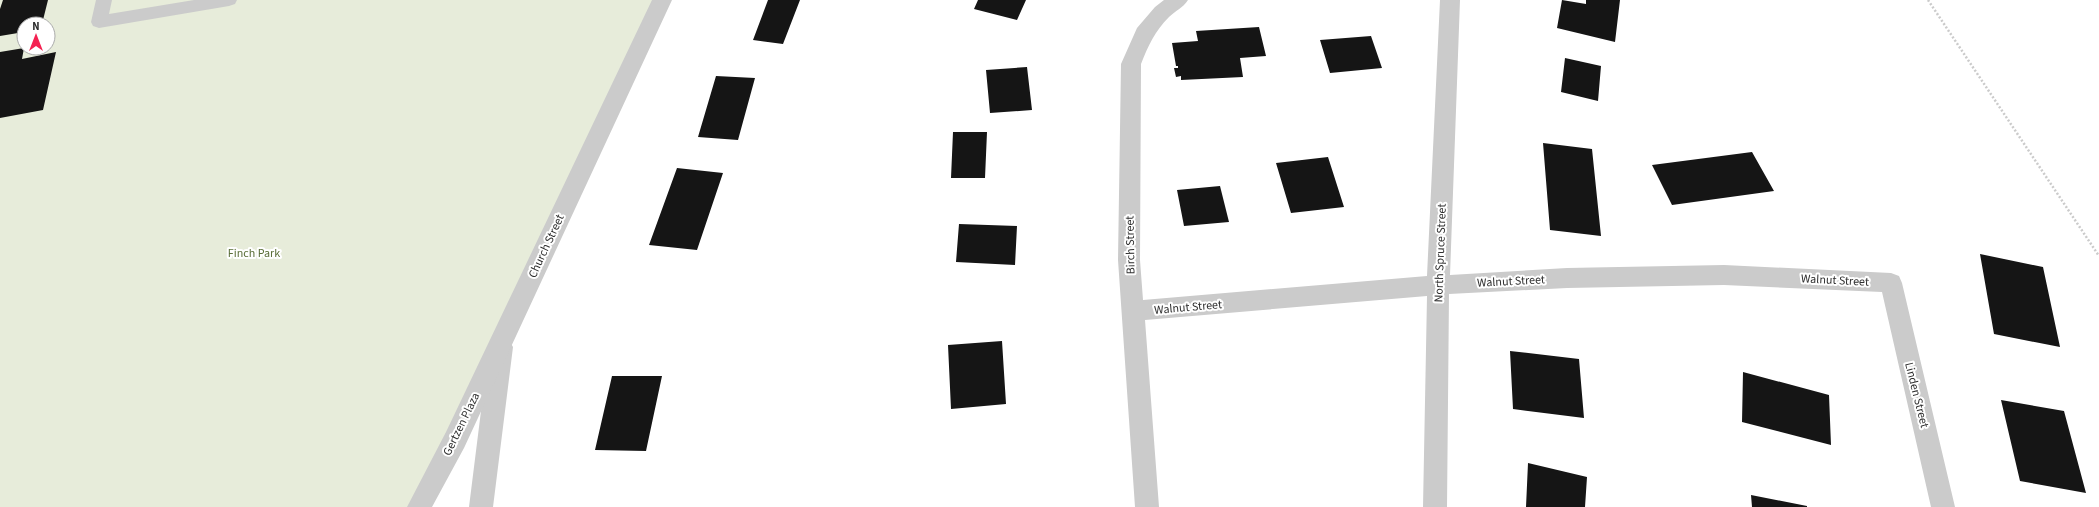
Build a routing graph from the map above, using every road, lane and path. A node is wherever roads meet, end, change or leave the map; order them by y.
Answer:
1 (104, 0) edge
2 (229, 0) edge
3 (662, 0) edge
4 (1178, 0) edge
5 (1450, 0) edge
6 (1928, 0) edge
7 (2099, 256) edge
8 (1891, 283) joint
9 (1438, 285) junction
10 (1132, 312) junction
11 (502, 340) junction
12 (419, 507) edge
13 (481, 507) edge
14 (1147, 507) edge
15 (1435, 507) edge
16 (1943, 507) edge

1 - 2 lane
3 - 11 street, Church Street
4 - 10 street, Birch Street
5 - 9 street, North Spruce Street
6 - 7 path
8 - 9 street, Walnut Street
8 - 16 street, Linden Street
9 - 10 street, Walnut Street
9 - 15 street, North Spruce Street
10 - 14 street, Birch Street
11 - 12 street, Gertzen Plaza
11 - 13 street, Church Street

